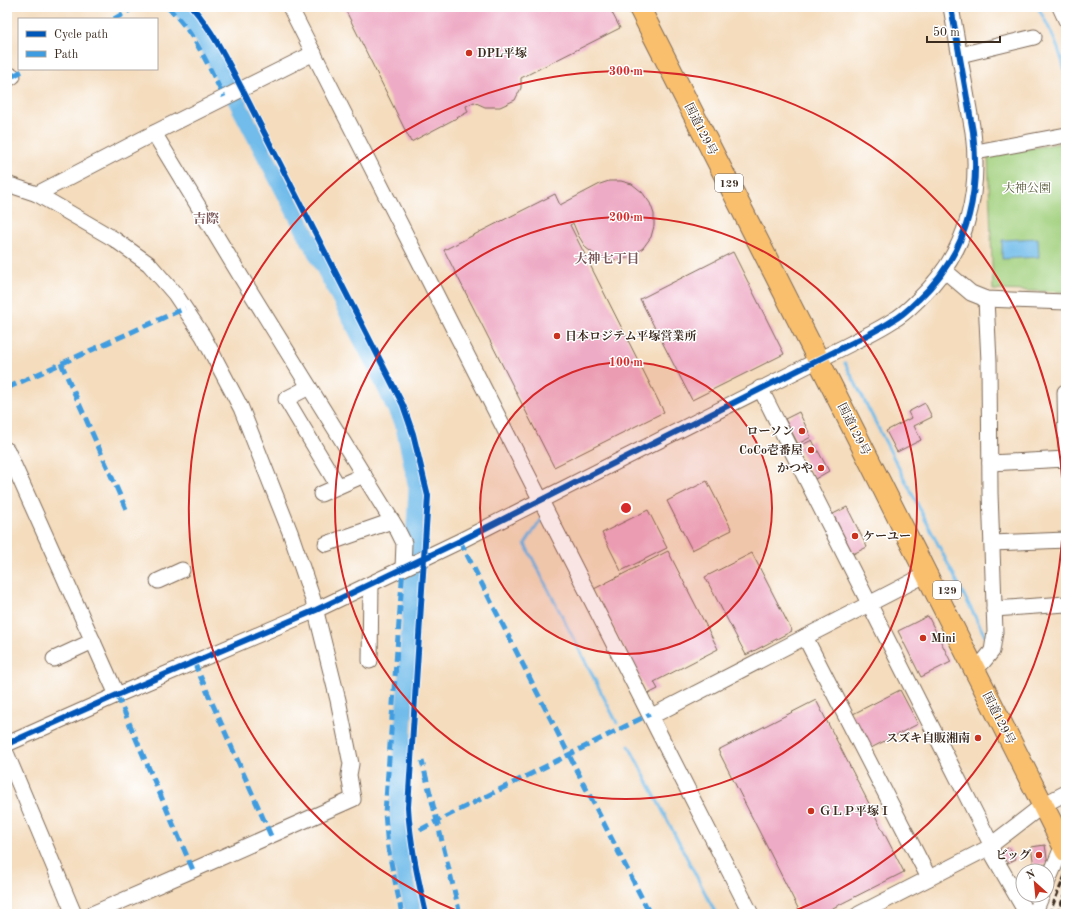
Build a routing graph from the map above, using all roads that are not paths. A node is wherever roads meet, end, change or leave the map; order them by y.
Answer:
1 (290, 7) edge
2 (639, 7) edge
3 (653, 7) edge
4 (951, 7) edge
5 (1060, 7) edge
6 (1066, 19) edge
7 (1034, 37) dead end
8 (314, 53) junction
9 (960, 55) junction
10 (154, 133) junction
11 (1066, 135) edge
12 (976, 152) junction
13 (7, 184) edge
14 (37, 194) junction
15 (944, 270) junction
16 (986, 299) junction
17 (1066, 302) edge
18 (824, 356) junction
19 (309, 387) junction
20 (760, 388) junction
21 (1065, 392) dead end
22 (1066, 447) edge
23 (7, 450) edge
24 (1066, 458) edge
25 (990, 463) junction
26 (364, 475) junction
27 (338, 486) junction
28 (321, 494) dead end
29 (541, 500) junction
30 (392, 521) junction
31 (1066, 540) edge
32 (992, 543) junction
33 (326, 544) dead end
34 (405, 568) junction
35 (182, 570) dead end
36 (927, 574) junction
37 (158, 581) dead end
38 (371, 584) junction
39 (869, 604) junction
40 (1066, 604) edge
41 (994, 609) junction
42 (316, 610) junction
43 (804, 637) junction
44 (93, 641) junction
45 (54, 659) dead end
46 (370, 660) dead end
47 (983, 662) junction
48 (117, 695) junction
49 (652, 716) junction
50 (7, 744) edge
51 (7, 755) edge
52 (1054, 800) edge
53 (1065, 840) edge
54 (992, 846) junction
55 (1055, 864) edge
56 (929, 878) junction
57 (1039, 903) edge
58 (74, 914) edge
59 (92, 914) edge
60 (751, 914) edge
61 (859, 914) edge
62 (1027, 914) edge
63 (1034, 914) edge

1 - 8 street
2 - 18 highway, 国道129号 / 129
3 - 18 highway, 国道129号 / 129
4 - 9 street
5 - 6 street
7 - 9 street
8 - 10 street
8 - 29 street
9 - 12 street
10 - 14 street
10 - 19 street
11 - 12 street
12 - 15 street
13 - 14 street
14 - 42 street
15 - 16 street
15 - 18 street
16 - 17 street
16 - 25 street
18 - 20 street
18 - 36 highway, 国道129号 / 129
18 - 47 highway, 国道129号 / 129
19 - 26 street
19 - 27 street
20 - 29 street
20 - 39 street
21 - 22 street
23 - 44 street
24 - 25 street
25 - 32 street
26 - 27 street
26 - 30 street
27 - 28 street
29 - 34 street
29 - 49 street
30 - 33 street
30 - 34 street
31 - 32 street
32 - 41 street
34 - 38 street
35 - 37 street
36 - 39 street
36 - 52 highway, 国道129号 / 129
38 - 42 street
38 - 46 street
39 - 43 street
39 - 54 street
40 - 41 street
41 - 47 street
42 - 48 street
42 - 59 street
43 - 49 street
43 - 56 street
44 - 45 street
44 - 48 street
47 - 52 highway, 国道129号 / 129
48 - 50 street
49 - 60 street
51 - 58 street
52 - 53 highway, 国道129号 / 129
52 - 54 street
53 - 55 street
54 - 56 street
54 - 62 street
56 - 61 street
57 - 63 street

